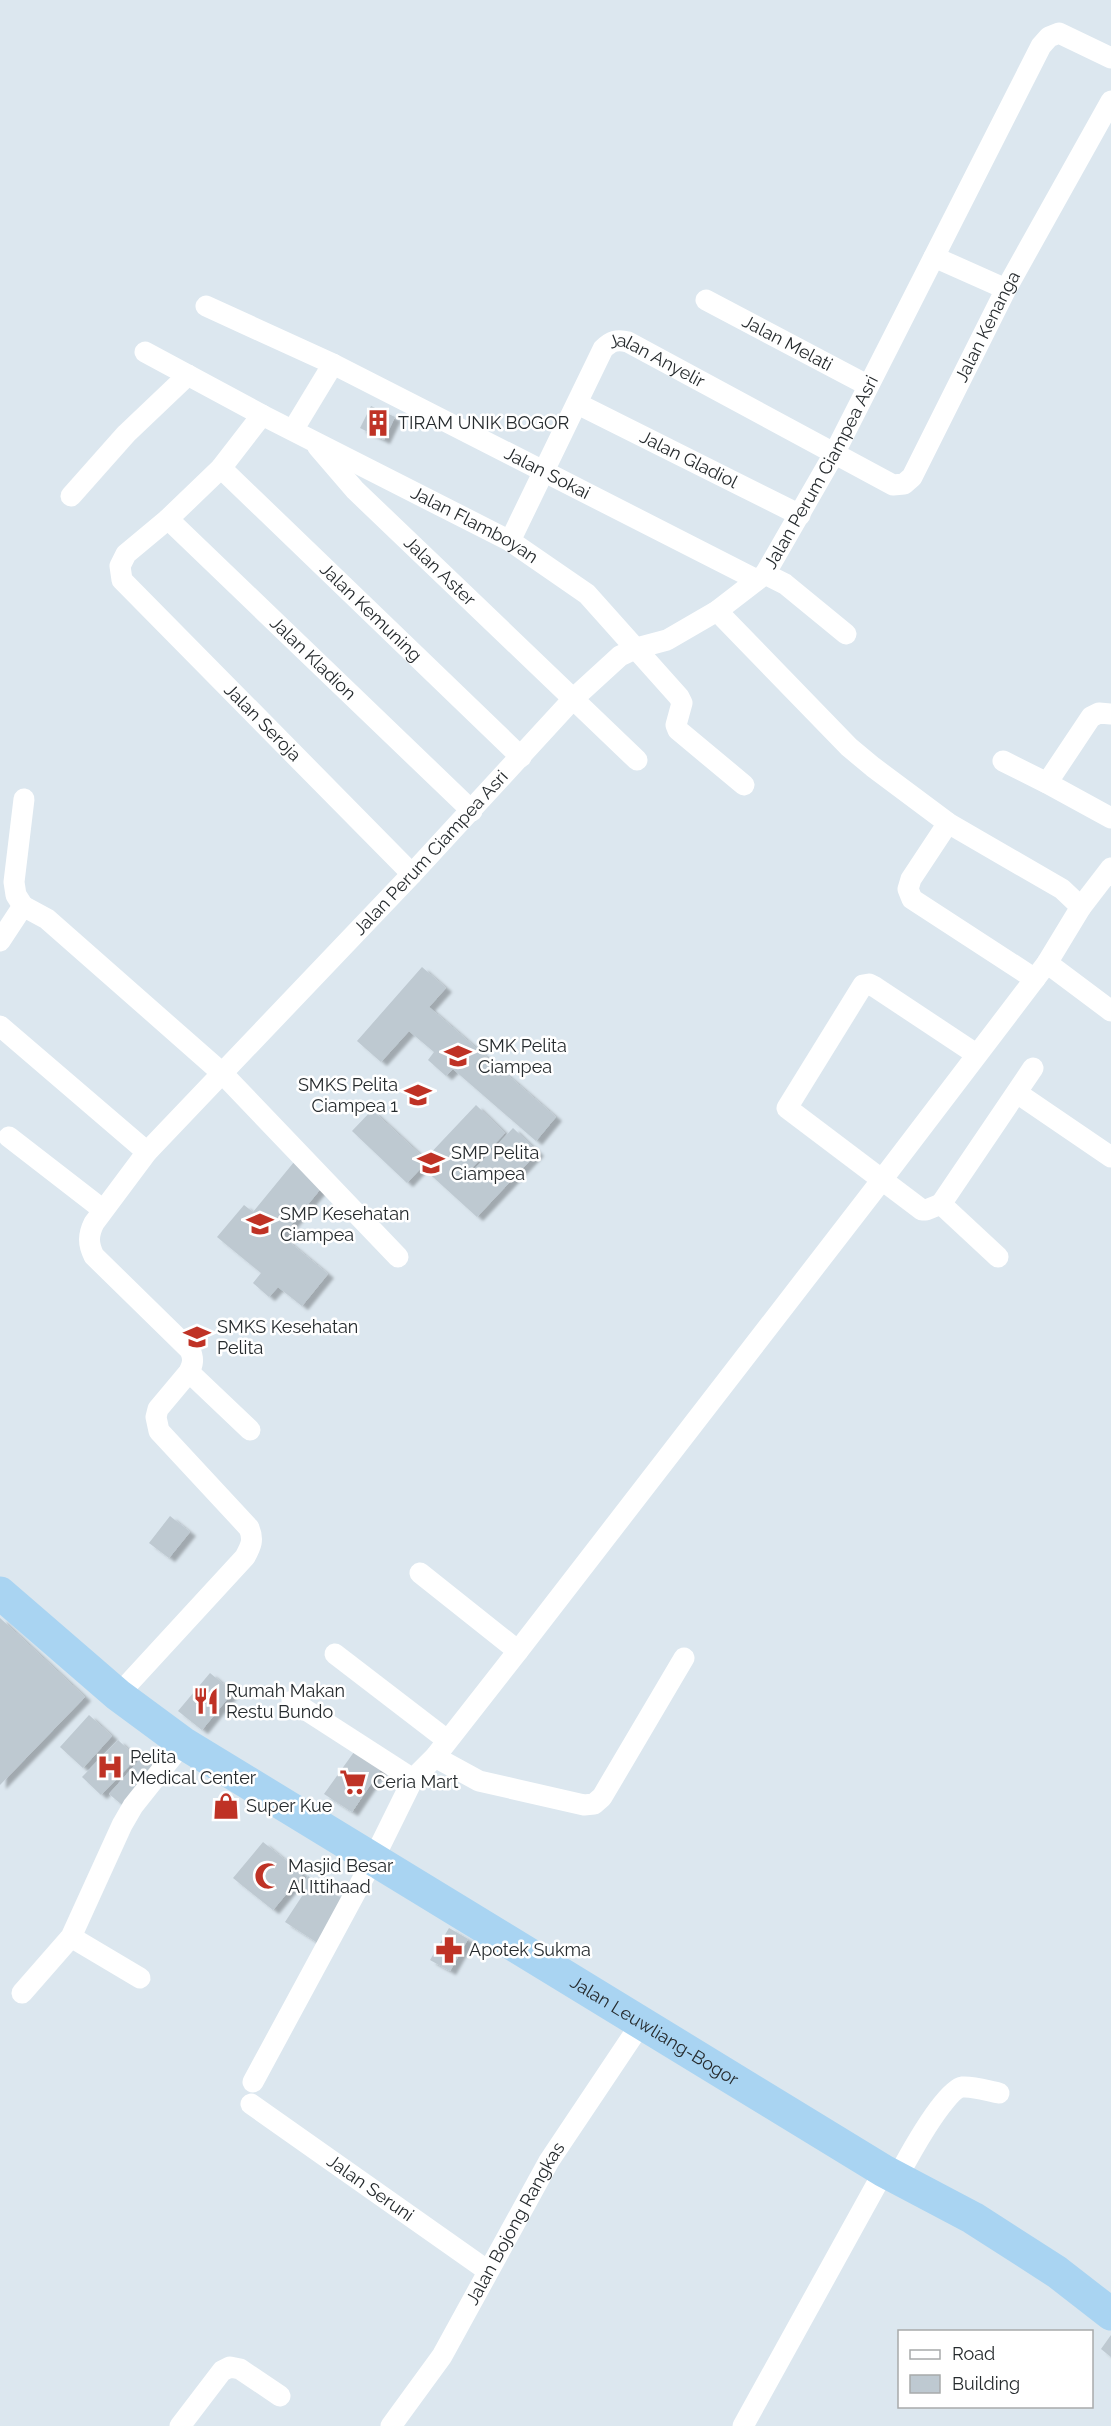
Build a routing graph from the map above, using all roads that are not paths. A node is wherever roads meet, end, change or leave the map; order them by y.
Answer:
1 (1111, 58) edge
2 (1111, 101) edge
3 (934, 257) junction
4 (1006, 289) junction
5 (706, 300) dead end
6 (206, 306) dead end
7 (145, 352) dead end
8 (333, 364) junction
9 (188, 375) junction
10 (867, 385) junction
11 (578, 404) junction
12 (262, 415) junction
13 (293, 430) junction
14 (312, 440) junction
15 (834, 454) junction
16 (221, 468) junction
17 (546, 471) junction
18 (70, 496) dead end
19 (800, 515) junction
20 (168, 519) junction
21 (510, 541) junction
22 (761, 577) junction
23 (717, 611) junction
24 (846, 634) dead end
25 (637, 648) junction
26 (573, 699) junction
27 (1111, 714) edge
28 (521, 757) junction
29 (637, 760) dead end
30 (1003, 762) dead end
31 (1047, 783) junction
32 (744, 784) dead end
33 (24, 799) dead end
34 (465, 804) junction
35 (1111, 818) edge
36 (948, 824) junction
37 (1111, 868) edge
38 (412, 874) junction
39 (23, 906) junction
40 (1081, 907) junction
41 (0, 941) edge
42 (1041, 971) junction
43 (1111, 1011) edge
44 (0, 1026) edge
45 (976, 1054) junction
46 (1033, 1068) dead end
47 (222, 1073) junction
48 (1017, 1093) junction
49 (9, 1137) dead end
50 (147, 1152) junction
51 (1111, 1157) edge
52 (882, 1181) junction
53 (941, 1204) junction
54 (102, 1209) junction
55 (398, 1257) dead end
56 (998, 1257) dead end
57 (189, 1372) junction
58 (250, 1430) dead end
59 (420, 1573) dead end
60 (2, 1598) edge
61 (518, 1651) junction
62 (335, 1654) dead end
63 (684, 1658) dead end
64 (118, 1695) junction
65 (292, 1701) dead end
66 (447, 1740) junction
67 (183, 1743) junction
68 (435, 1757) junction
69 (413, 1779) junction
70 (373, 1860) junction
71 (71, 1937) junction
72 (140, 1978) dead end
73 (22, 1993) dead end
74 (642, 2022) junction
75 (253, 2082) dead end
76 (999, 2093) dead end
77 (251, 2104) dead end
78 (890, 2175) junction
79 (488, 2271) junction
80 (1111, 2314) edge
81 (280, 2396) dead end
82 (180, 2426) edge
83 (391, 2426) edge
84 (743, 2426) edge

1 - 3 street, Jalan Perum Ciampea Asri
2 - 4 street, Jalan Kenanga
3 - 4 street
3 - 10 street, Jalan Perum Ciampea Asri
4 - 15 street, Jalan Kenanga
5 - 10 street, Jalan Melati
6 - 8 street, Jalan Sokai
7 - 9 street, Jalan Flamboyan
8 - 13 street
8 - 17 street, Jalan Sokai
9 - 12 street, Jalan Flamboyan
9 - 18 street
10 - 15 street, Jalan Perum Ciampea Asri
11 - 15 street, Jalan Anyelir
11 - 17 street, Jalan Anyelir
11 - 19 street, Jalan Gladiol
12 - 13 street, Jalan Flamboyan
12 - 16 street
13 - 14 street, Jalan Flamboyan
14 - 21 street, Jalan Flamboyan
14 - 26 street, Jalan Aster
15 - 19 street, Jalan Perum Ciampea Asri
16 - 20 street
16 - 28 street, Jalan Kemuning
17 - 21 street, Jalan Anyelir
17 - 22 street, Jalan Sokai
19 - 22 street, Jalan Perum Ciampea Asri
20 - 34 street, Jalan Kladion
20 - 38 street, Jalan Seroja
21 - 25 street, Jalan Flamboyan
22 - 23 street, Jalan Perum Ciampea Asri
22 - 24 street, Jalan Sokai
23 - 25 street, Jalan Perum Ciampea Asri
23 - 36 street
25 - 26 street, Jalan Perum Ciampea Asri
25 - 32 street, Jalan Flamboyan
26 - 28 street, Jalan Perum Ciampea Asri
26 - 29 street, Jalan Aster
27 - 31 street
28 - 34 street, Jalan Perum Ciampea Asri
30 - 31 street
31 - 35 street
33 - 39 street
34 - 38 street, Jalan Perum Ciampea Asri
36 - 40 street
36 - 42 street
37 - 40 street
38 - 47 street, Jalan Perum Ciampea Asri
39 - 41 street
39 - 47 street
40 - 42 street
42 - 43 street
42 - 45 street
44 - 50 street
45 - 52 street
45 - 52 street
46 - 48 street
47 - 50 street, Jalan Perum Ciampea Asri
47 - 55 street
48 - 51 street
48 - 53 street
49 - 54 street
50 - 54 street, Jalan Perum Ciampea Asri
52 - 53 street
52 - 61 street
53 - 56 street
54 - 57 street, Jalan Perum Ciampea Asri
57 - 58 street
57 - 64 street
59 - 61 street
60 - 64 highway, Jalan Leuwliang-Bogor
61 - 66 street
62 - 66 street
63 - 68 street
64 - 67 highway, Jalan Leuwliang-Bogor
65 - 69 street
66 - 68 street
67 - 70 highway, Jalan Leuwliang-Bogor
67 - 71 street
68 - 69 street
69 - 70 street
70 - 74 highway, Jalan Leuwliang-Bogor
70 - 75 street
71 - 72 street
71 - 73 street
74 - 78 highway, Jalan Leuwliang-Bogor
74 - 79 street, Jalan Bojong Rangkas
76 - 78 street
77 - 79 street, Jalan Seruni
78 - 80 highway, Jalan Leuwliang-Bogor
78 - 84 street
79 - 83 street, Jalan Bojong Rangkas
81 - 82 street

